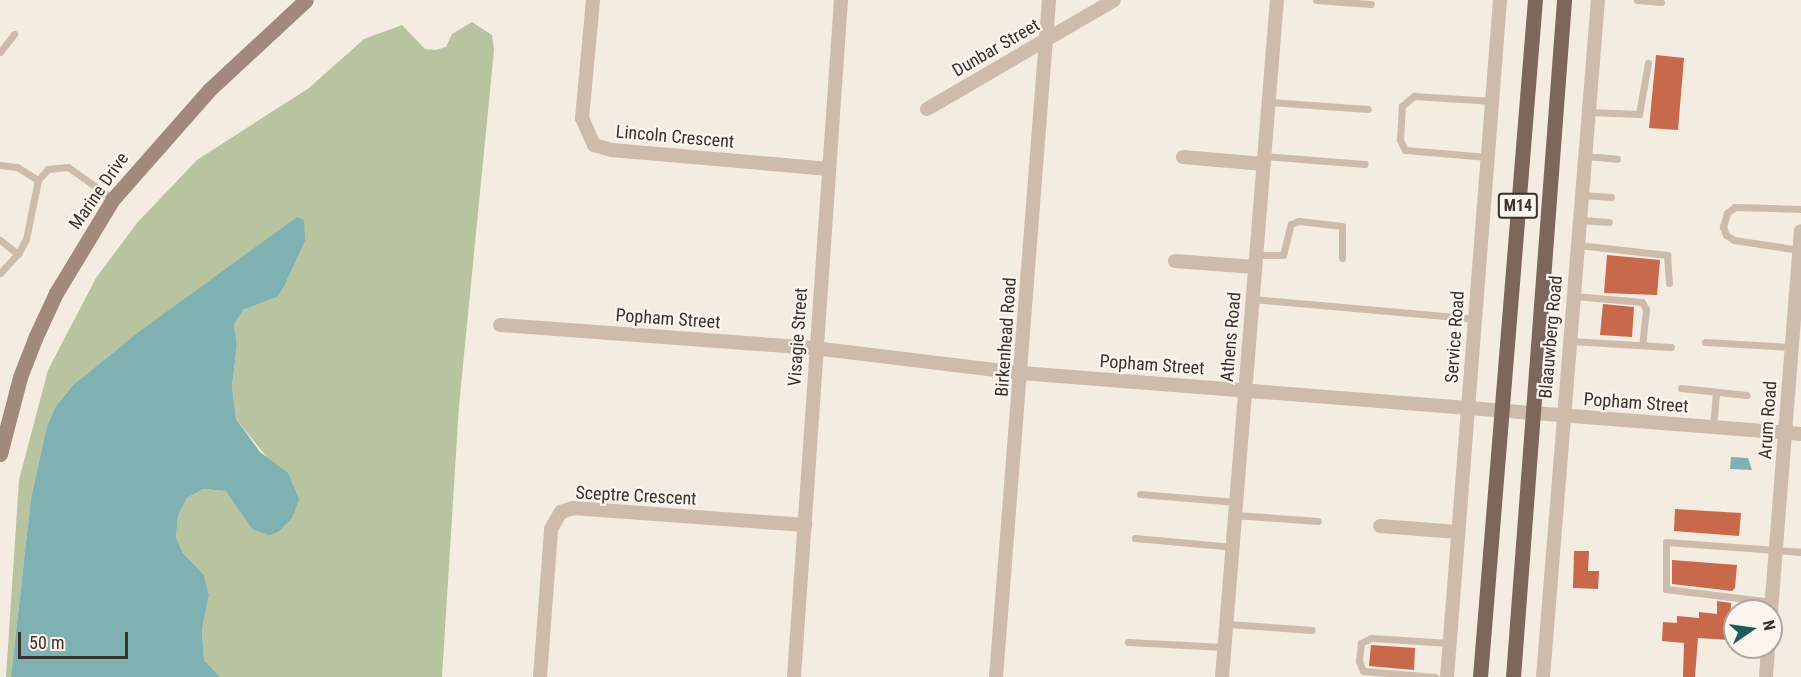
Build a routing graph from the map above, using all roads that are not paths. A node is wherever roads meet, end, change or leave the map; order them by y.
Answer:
1 (306, 0) edge
2 (593, 0) edge
3 (841, 0) edge
4 (1049, 0) edge
5 (1114, 0) edge
6 (1277, 0) edge
7 (1317, 0) edge
8 (1500, 0) edge
9 (1535, 0) edge
10 (1564, 0) edge
11 (1598, 0) edge
12 (1637, 0) edge
13 (1661, 2) dead end
14 (1371, 4) dead end
15 (14, 34) dead end
16 (1046, 39) junction
17 (0, 52) edge
18 (1648, 63) dead end
19 (1492, 101) junction
20 (1269, 102) junction
21 (927, 109) dead end
22 (1368, 109) dead end
23 (1589, 112) junction
24 (1585, 156) junction
25 (1183, 157) dead end
26 (1487, 157) junction
27 (1617, 159) dead end
28 (1264, 160) junction
29 (1365, 164) dead end
30 (0, 165) edge
31 (829, 169) junction
32 (38, 180) junction
33 (1582, 195) junction
34 (1611, 197) dead end
35 (113, 199) junction
36 (1801, 209) edge
37 (1580, 220) junction
38 (1609, 222) dead end
39 (1801, 231) edge
40 (0, 240) edge
41 (1578, 245) junction
42 (1800, 250) edge
43 (18, 254) junction
44 (1342, 258) dead end
45 (1175, 261) dead end
46 (1256, 261) junction
47 (0, 273) edge
48 (1669, 283) dead end
49 (1574, 296) junction
50 (1252, 299) junction
51 (1474, 319) junction
52 (500, 325) dead end
53 (1570, 341) junction
54 (1705, 342) dead end
55 (1642, 345) junction
56 (1671, 346) dead end
57 (1792, 347) junction
58 (814, 348) junction
59 (1021, 373) junction
60 (1681, 388) dead end
61 (1245, 390) junction
62 (1716, 393) junction
63 (1747, 395) dead end
64 (1468, 408) junction
65 (1503, 412) junction
66 (1533, 413) junction
67 (1564, 416) junction
68 (1713, 427) junction
69 (1785, 433) junction
70 (1801, 434) edge
71 (0, 454) edge
72 (1140, 494) dead end
73 (1236, 508) junction
74 (1318, 521) dead end
75 (805, 525) junction
76 (1380, 526) dead end
77 (1458, 532) junction
78 (1135, 538) dead end
79 (1233, 547) junction
80 (1776, 550) junction
81 (1801, 552) edge
82 (1725, 599) edge
83 (1772, 599) edge
84 (1227, 624) junction
85 (1312, 630) dead end
86 (1128, 642) dead end
87 (1449, 643) junction
88 (1224, 647) junction
89 (1767, 659) edge
90 (540, 677) edge
91 (794, 677) edge
92 (996, 677) edge
93 (1222, 677) edge
94 (1435, 677) edge
95 (1447, 677) edge
96 (1480, 677) edge
97 (1513, 677) edge
98 (1543, 677) edge
99 (1766, 677) edge

1 - 35 main road, Marine Drive
2 - 31 street, Lincoln Crescent
3 - 31 street, Visagie Street
4 - 16 street, Birkenhead Road
5 - 16 street, Dunbar Street
6 - 20 street, Athens Road
7 - 14 lane
8 - 19 street, Service Road
9 - 65 main road, M14
10 - 66 main road, Blaauwberg Road / M14
11 - 23 street, Blaauwberg Road
12 - 13 lane
15 - 17 lane
16 - 21 street, Dunbar Street
16 - 59 street, Birkenhead Road
18 - 23 lane
19 - 26 street, Service Road
19 - 26 lane
20 - 22 lane
20 - 28 street, Athens Road
23 - 24 street, Blaauwberg Road
24 - 27 lane
24 - 33 street, Blaauwberg Road
25 - 28 street
26 - 51 street, Service Road
28 - 29 lane
28 - 46 street, Athens Road
30 - 32 lane
31 - 58 street, Visagie Street
32 - 35 lane
32 - 43 lane
33 - 34 lane
33 - 37 street, Blaauwberg Road
35 - 71 main road, Marine Drive
36 - 42 lane
37 - 38 lane
37 - 41 street, Blaauwberg Road
39 - 42 street, Arum Road
40 - 43 lane
41 - 48 lane
41 - 49 street, Blaauwberg Road
42 - 57 street, Arum Road
43 - 47 lane
44 - 46 lane
45 - 46 street
46 - 50 street, Athens Road
49 - 53 street, Blaauwberg Road
49 - 55 lane
50 - 51 lane
50 - 61 street, Athens Road
51 - 64 street, Service Road
52 - 58 street, Popham Street
53 - 55 lane
53 - 67 street, Blaauwberg Road
54 - 57 lane
55 - 56 lane
57 - 69 street, Arum Road
58 - 59 street, Popham Street
58 - 75 street, Visagie Street
59 - 61 street, Popham Street
59 - 92 street, Birkenhead Road
60 - 62 lane
61 - 64 street, Popham Street
61 - 73 street, Athens Road
62 - 63 lane
62 - 68 lane
64 - 65 street, Popham Street
64 - 77 street, Service Road
65 - 66 street, Popham Street
65 - 96 main road, M14
66 - 67 street, Popham Street
66 - 97 main road, Blaauwberg Road / M14
67 - 68 street, Popham Street
67 - 98 street, Blaauwberg Road
68 - 69 street, Popham Street
69 - 70 street, Popham Street
69 - 80 street, Arum Road
72 - 73 lane
73 - 74 lane
73 - 79 street, Athens Road
75 - 90 street, Sceptre Crescent
75 - 91 street, Visagie Street
76 - 77 street
77 - 87 street, Service Road
78 - 79 lane
79 - 84 street, Athens Road
80 - 81 lane
80 - 82 lane
80 - 83 street, Arum Road
84 - 85 lane
84 - 88 street, Athens Road
86 - 88 lane
87 - 94 lane
87 - 95 street, Service Road
88 - 93 street, Athens Road
89 - 99 street

